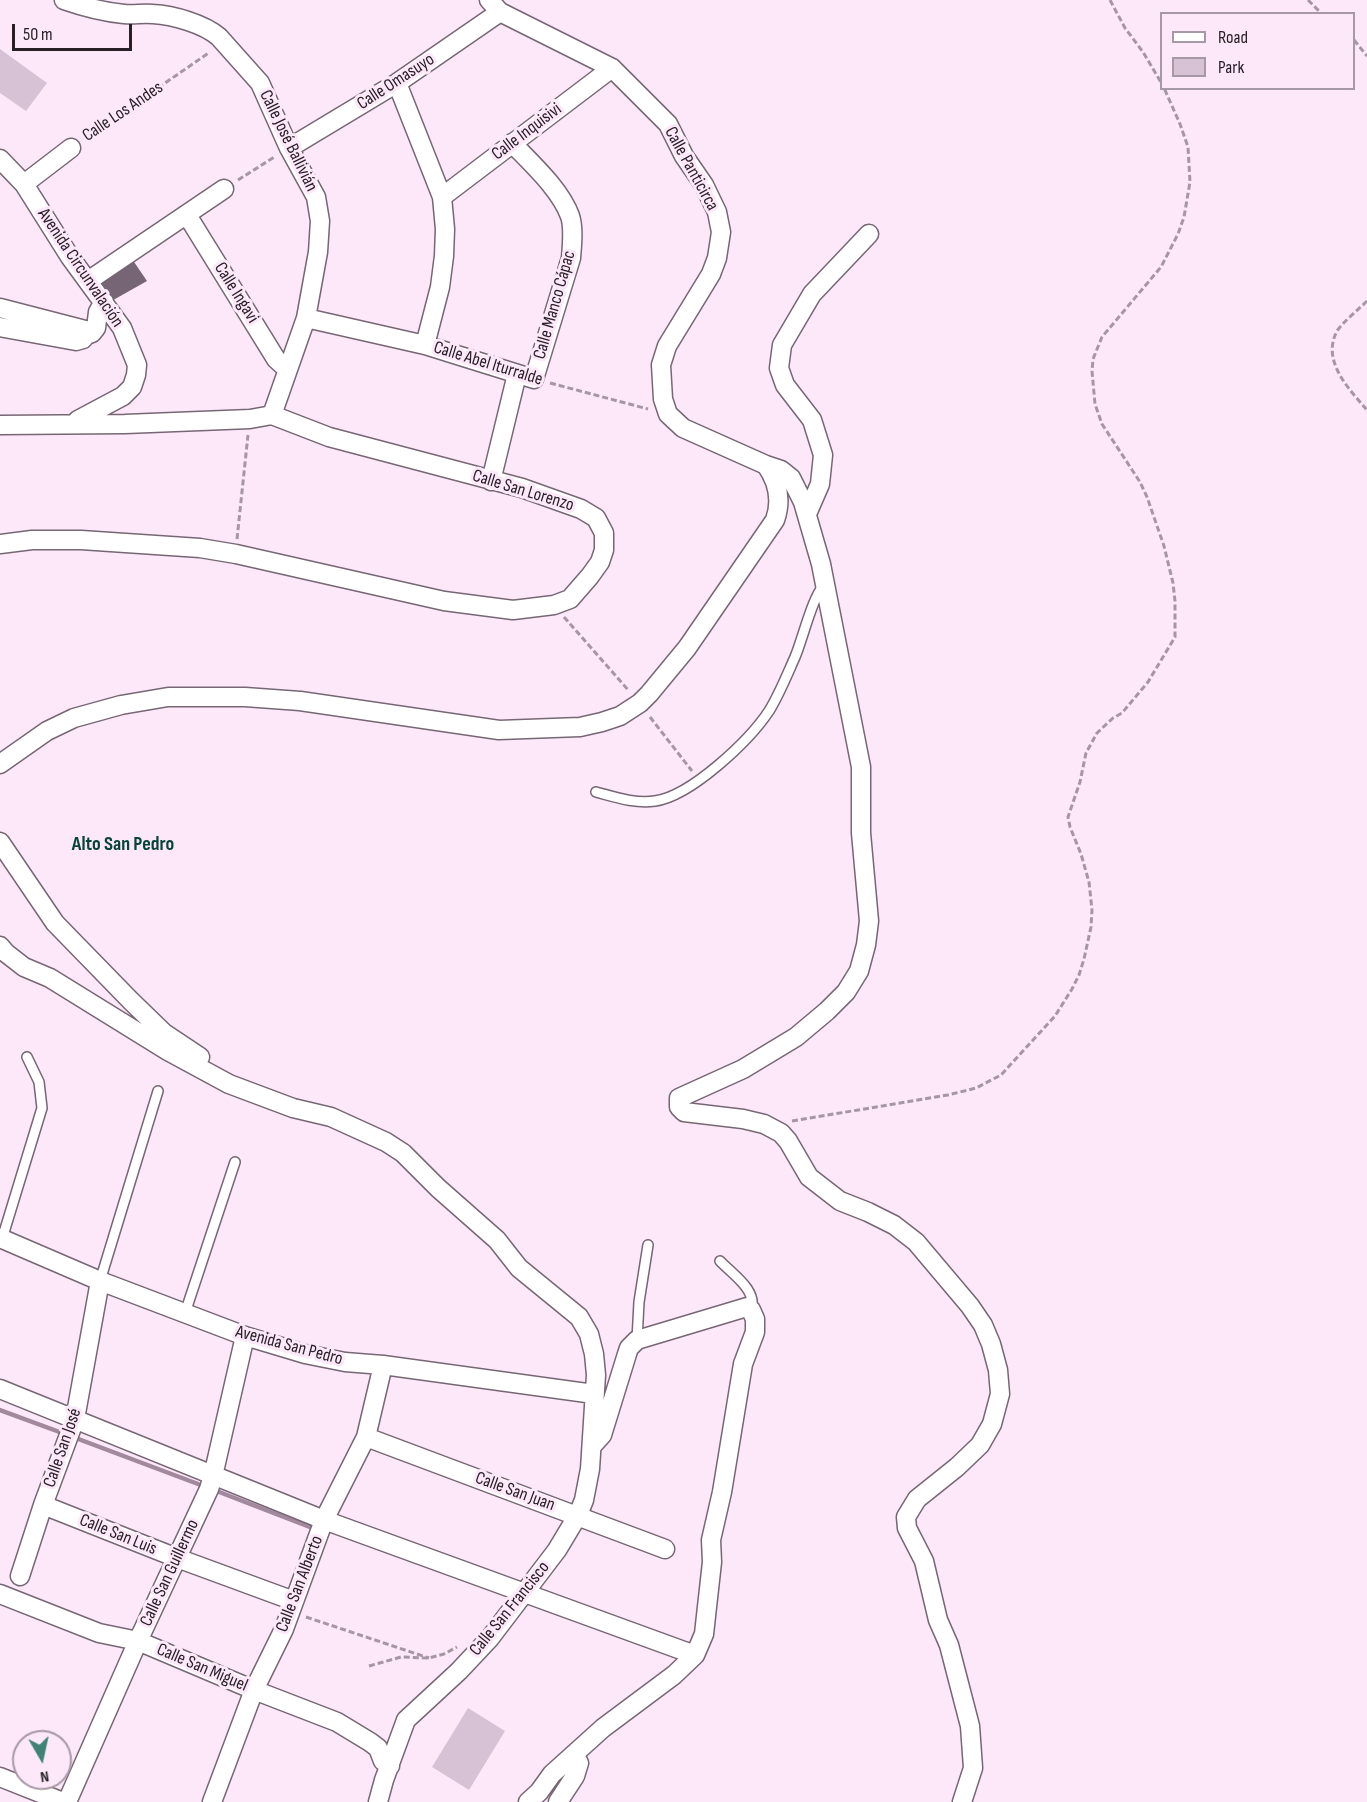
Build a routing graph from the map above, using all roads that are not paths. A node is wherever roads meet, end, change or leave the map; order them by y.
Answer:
1 (64, 0) edge
2 (495, 6) edge
3 (612, 68) junction
4 (397, 83) junction
5 (512, 143) junction
6 (70, 148) road end
7 (289, 148) junction
8 (0, 159) edge
9 (24, 184) junction
10 (224, 189) road end
11 (442, 197) junction
12 (187, 215) junction
13 (868, 234) dead end
14 (88, 281) junction
15 (104, 303) junction
16 (0, 308) edge
17 (306, 318) junction
18 (0, 327) edge
19 (86, 334) junction
20 (425, 345) junction
21 (287, 369) junction
22 (526, 376) junction
23 (272, 415) junction
24 (0, 425) edge
25 (73, 425) junction
26 (766, 465) junction
27 (491, 481) junction
28 (807, 514) junction
29 (0, 544) edge
30 (825, 585) junction
31 (0, 764) edge
32 (596, 792) dead end
33 (0, 842) edge
34 (0, 946) edge
35 (27, 1057) dead end
36 (229, 1084) junction
37 (158, 1091) dead end
38 (235, 1162) dead end
39 (1, 1239) edge
40 (648, 1245) dead end
41 (720, 1261) dead end
42 (100, 1281) junction
43 (751, 1310) junction
44 (185, 1313) junction
45 (245, 1336) junction
46 (637, 1340) junction
47 (383, 1365) junction
48 (0, 1389) edge
49 (594, 1394) junction
50 (75, 1419) junction
51 (366, 1437) junction
52 (591, 1447) junction
53 (213, 1476) junction
54 (43, 1505) junction
55 (578, 1515) junction
56 (324, 1520) junction
57 (665, 1549) dead end
58 (177, 1558) junction
59 (20, 1576) dead end
60 (526, 1593) junction
61 (0, 1594) edge
62 (292, 1606) junction
63 (138, 1641) junction
64 (695, 1655) junction
65 (254, 1690) junction
66 (574, 1754) junction
67 (390, 1766) junction
68 (0, 1777) edge
69 (219, 1800) edge
70 (65, 1802) edge
71 (378, 1802) edge
72 (528, 1802) edge
73 (558, 1802) edge
74 (962, 1802) edge

1 - 7 street, Calle José Ballivián
2 - 3 street, Calle Panticirca
2 - 4 street, Calle Omasuyo
3 - 5 street, Calle Inquisivi
3 - 26 street, Calle Panticirca
4 - 7 street, Calle Omasuyo
4 - 11 street
5 - 11 street, Calle Inquisivi
5 - 22 street, Calle Manco Cápac
6 - 9 street, Calle Los Andes
7 - 17 street, Calle José Ballivián
8 - 9 street, Avenida Circunvalación
9 - 14 street, Avenida Circunvalación
10 - 12 street
11 - 20 street
12 - 14 street
12 - 21 street, Calle Ingavi
13 - 28 street
14 - 15 street, Avenida Circunvalación
15 - 19 street
15 - 25 street, Avenida Circunvalación
16 - 19 street
17 - 20 street, Calle Abel Iturralde
17 - 21 street, Calle José Ballivián
18 - 19 street
20 - 22 street, Calle Abel Iturralde
21 - 23 street, Calle José Ballivián
22 - 27 street, Calle Manco Cápac
23 - 25 street, Calle San Lorenzo
23 - 27 street, Calle San Lorenzo
24 - 25 street
26 - 28 street
26 - 31 street
27 - 29 street, Calle San Lorenzo
28 - 30 street
30 - 32 lane
30 - 74 street
33 - 36 street
34 - 36 street, Calle San Francisco
35 - 39 lane
36 - 49 street, Calle San Francisco
37 - 42 lane
38 - 44 lane
39 - 42 street, Avenida San Pedro
40 - 46 lane
41 - 43 lane
42 - 44 street, Avenida San Pedro
42 - 50 street, Calle San José
43 - 46 street
43 - 64 street
44 - 45 street, Avenida San Pedro
45 - 47 street, Avenida San Pedro
45 - 53 street, Calle San Guillermo
46 - 52 street
47 - 49 street, Avenida San Pedro
47 - 51 street, Calle San Alberto
48 - 50 street
49 - 52 street, Calle San Francisco
50 - 53 street
50 - 54 street, Calle San José
51 - 55 street, Calle San Juan
51 - 56 street, Calle San Alberto
52 - 55 street, Calle San Francisco
53 - 56 street
53 - 58 street, Calle San Guillermo
54 - 58 street, Calle San Luis
54 - 59 street, Calle San José
55 - 57 street, Calle San Juan
55 - 60 street, Calle San Francisco
56 - 60 street
56 - 62 street, Calle San Alberto
58 - 62 street, Calle San Luis
58 - 63 street, Calle San Guillermo
60 - 64 street
60 - 67 street, Calle San Francisco
61 - 63 street, Calle San Miguel
62 - 65 street, Calle San Alberto
63 - 65 street, Calle San Miguel
63 - 70 street, Calle San Guillermo
64 - 66 street
65 - 67 street, Calle San Miguel
65 - 69 street, Calle San Alberto
66 - 72 street
66 - 73 street
67 - 71 street, Calle San Francisco
68 - 70 street

